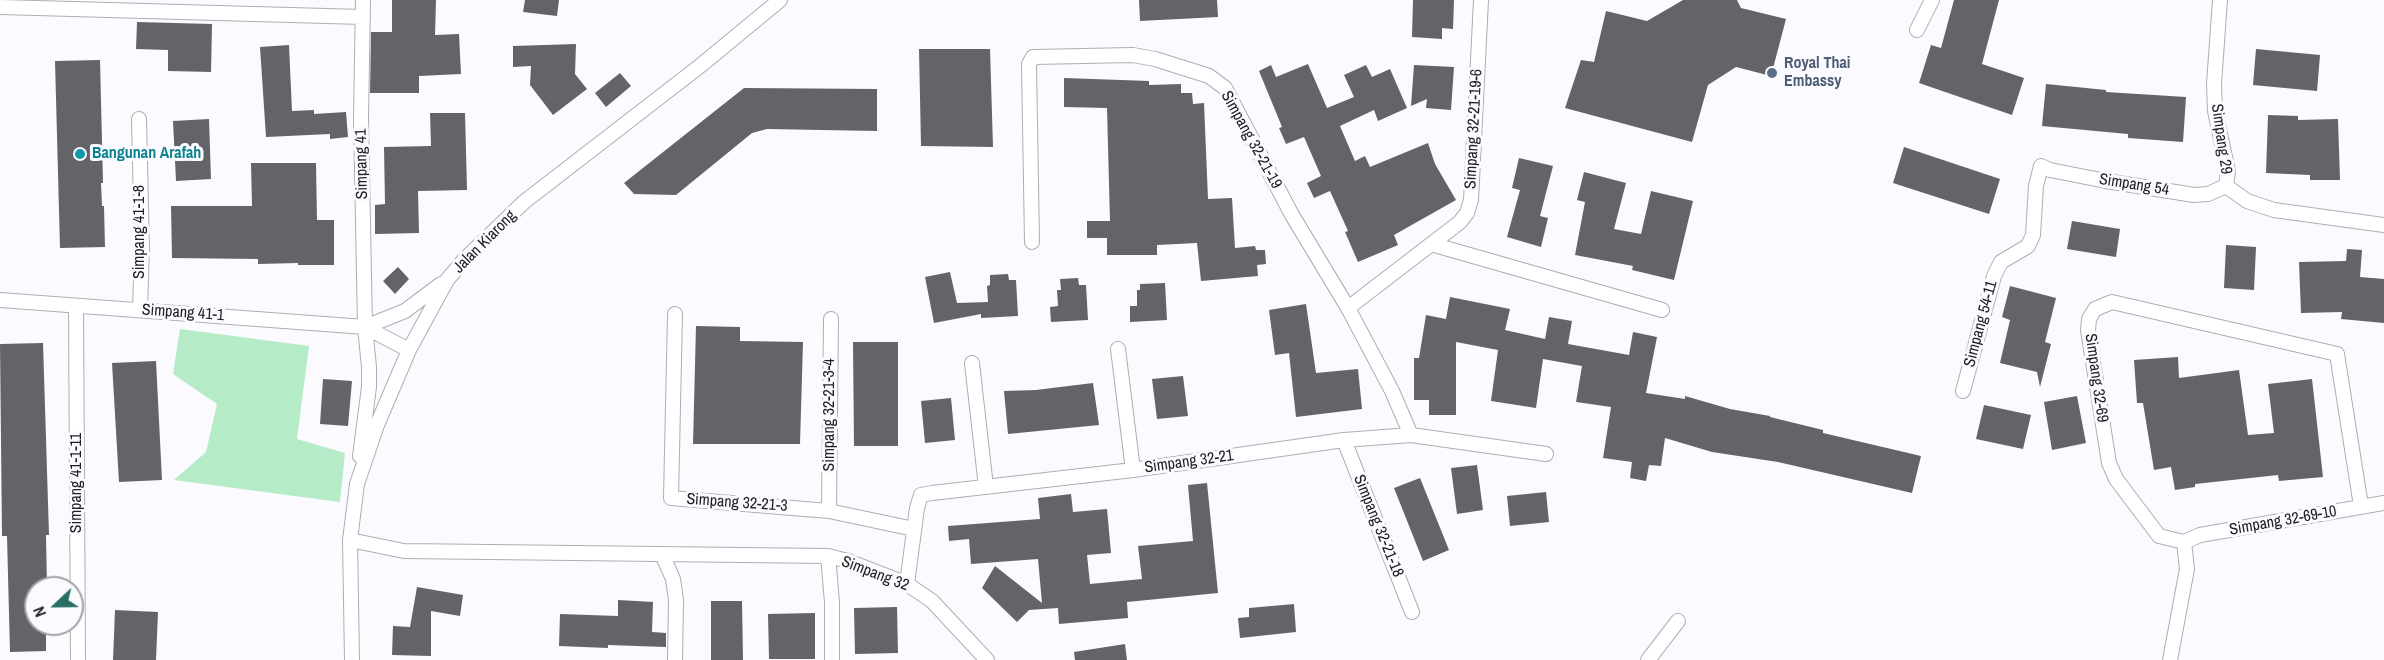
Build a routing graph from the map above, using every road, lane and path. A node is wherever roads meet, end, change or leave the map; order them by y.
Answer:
1 (363, 0) edge
2 (780, 0) edge
3 (1481, 0) edge
4 (1932, 0) edge
5 (2220, 0) edge
6 (0, 7) edge
7 (363, 17) junction
8 (1917, 30) dead end
9 (140, 119) dead end
10 (2041, 166) joint
11 (2226, 186) junction
12 (2384, 225) edge
13 (1032, 242) dead end
14 (1431, 244) junction
15 (447, 280) junction
16 (0, 300) edge
17 (76, 306) junction
18 (1348, 308) junction
19 (140, 310) junction
20 (1662, 310) dead end
21 (675, 314) dead end
22 (831, 319) dead end
23 (365, 327) junction
24 (1118, 349) dead end
25 (409, 350) junction
26 (972, 363) dead end
27 (1963, 391) dead end
28 (1411, 435) junction
29 (1344, 440) junction
30 (1546, 454) dead end
31 (1133, 470) junction
32 (357, 484) junction
33 (986, 487) junction
34 (2384, 503) edge
35 (2361, 506) junction
36 (829, 511) junction
37 (914, 529) junction
38 (350, 540) junction
39 (2184, 543) junction
40 (662, 554) junction
41 (828, 556) junction
42 (907, 584) junction
43 (1412, 612) dead end
44 (1678, 621) dead end
45 (78, 660) edge
46 (352, 660) edge
47 (675, 660) edge
48 (832, 660) edge
49 (987, 660) edge
50 (1648, 660) edge
51 (2170, 660) edge

1 - 7 street, Simpang 41
2 - 15 street, Jalan Kiarong
3 - 14 street, Simpang 32-21-19-6
4 - 8 street
5 - 11 street, Simpang 29
6 - 7 street
7 - 23 street, Simpang 41
9 - 19 street, Simpang 41-1-8
10 - 11 street, Simpang 54
10 - 27 street, Simpang 54-11
11 - 12 street, Simpang 29
13 - 18 street, Simpang 32-21-19
14 - 18 street, Simpang 32-21-19-6
14 - 20 street
15 - 23 street, Simpang 41-1
15 - 25 street, Jalan Kiarong
16 - 17 street, Simpang 41-1
17 - 19 street, Simpang 41-1
17 - 45 street, Simpang 41-1-11
18 - 28 street, Simpang 32-21-19
19 - 23 street, Simpang 41-1
21 - 36 street, Simpang 32-21-3
22 - 36 street, Simpang 32-21-3-4
23 - 25 street, Simpang 41-1
23 - 32 street
24 - 31 street
25 - 32 street, Jalan Kiarong
26 - 33 street
28 - 29 street, Simpang 32-21
28 - 30 street, Simpang 32-21
29 - 31 street, Simpang 32-21
29 - 43 street, Simpang 32-21-18
31 - 33 street, Simpang 32-21
32 - 38 street, Jalan Kiarong
33 - 37 street, Simpang 32-21
34 - 35 street, Simpang 32-69-10
35 - 39 street, Simpang 32-69-10
35 - 39 street, Simpang 32-69
36 - 37 street, Simpang 32-21-3
37 - 42 street, Simpang 32-21
38 - 40 street, Simpang 32
38 - 46 street, Jalan Kiarong
39 - 51 street
40 - 41 street, Simpang 32
40 - 47 street
41 - 42 street, Simpang 32
41 - 48 street
42 - 49 street, Simpang 32
44 - 50 street

